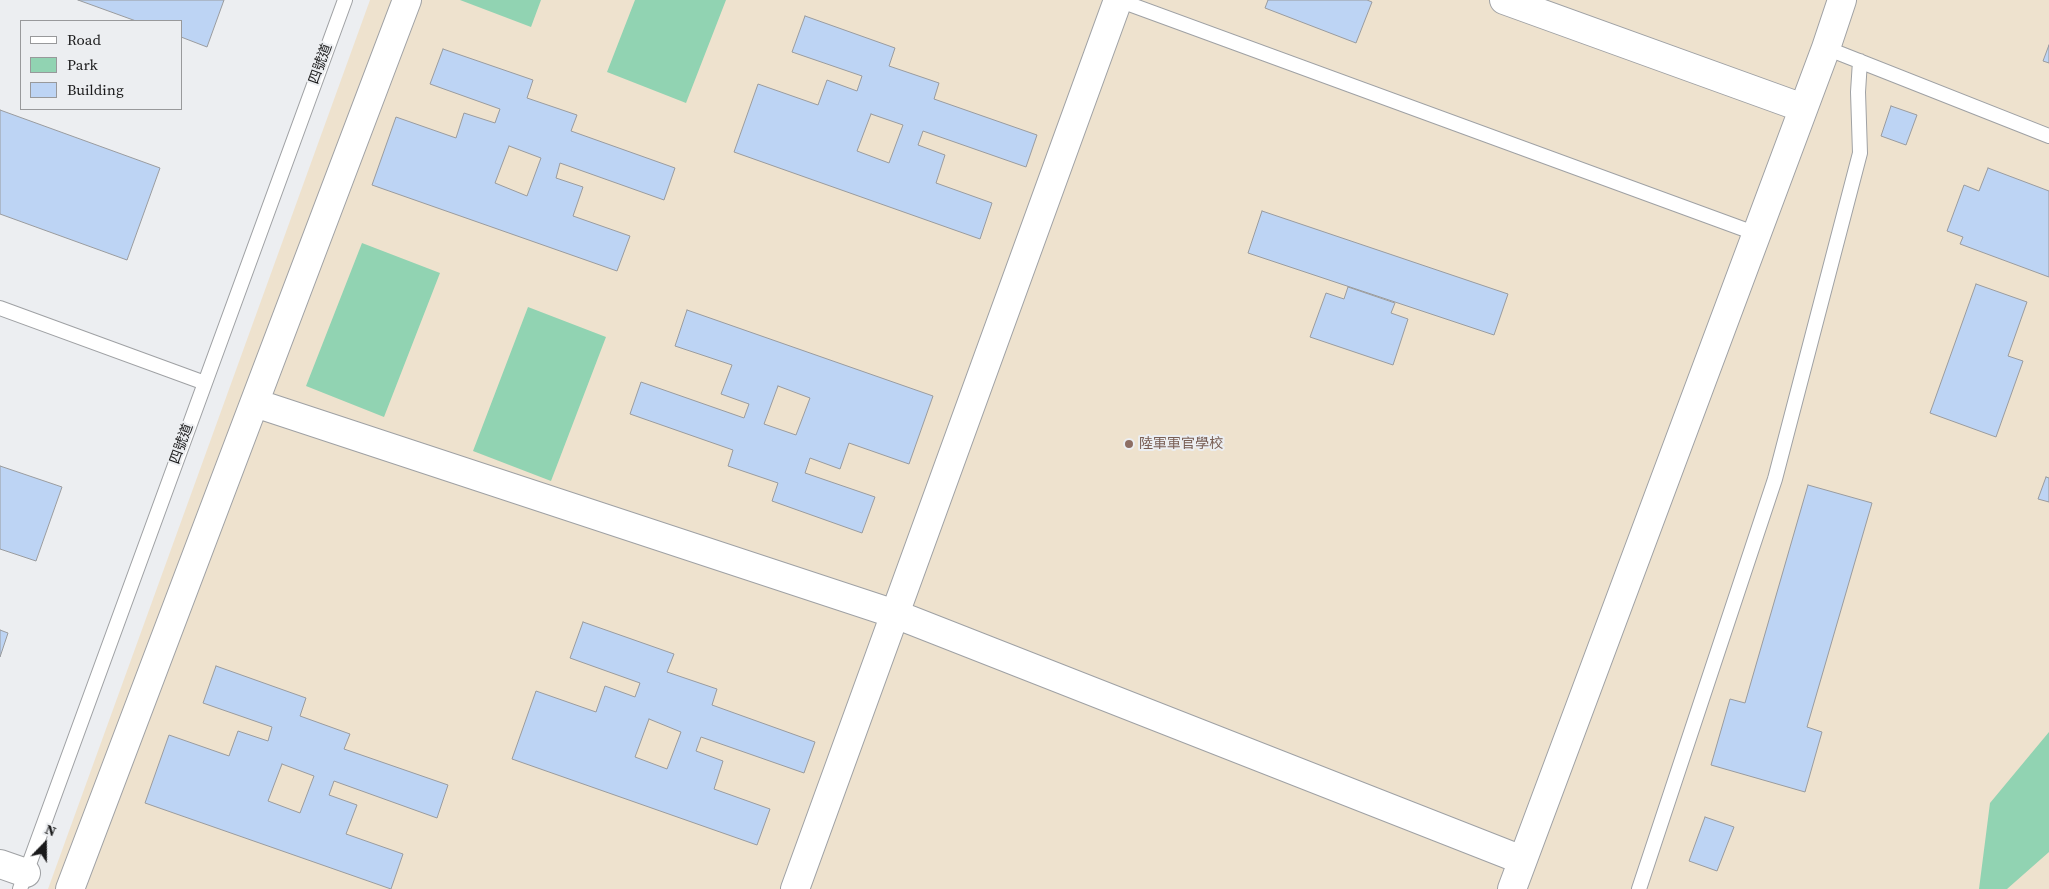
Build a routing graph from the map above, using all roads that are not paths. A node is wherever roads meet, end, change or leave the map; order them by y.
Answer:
1 (345, 0) edge
2 (407, 0) edge
3 (1118, 0) edge
4 (1504, 0) edge
5 (1842, 0) edge
6 (1826, 48) junction
7 (1860, 61) junction
8 (1803, 108) junction
9 (2049, 136) edge
10 (1757, 234) junction
11 (0, 308) edge
12 (205, 383) junction
13 (255, 402) junction
14 (895, 614) junction
15 (1522, 860) junction
16 (0, 864) edge
17 (23, 881) edge
18 (70, 889) edge
19 (795, 889) edge
20 (1512, 889) edge
21 (1639, 889) edge

1 - 12 lane, 四號道
2 - 13 street
3 - 10 lane
3 - 14 street
4 - 8 street
5 - 6 street
6 - 7 lane
6 - 8 street
7 - 9 lane
7 - 21 lane
8 - 10 street
10 - 15 street
11 - 12 lane
12 - 17 lane, 四號道
13 - 14 street
13 - 18 street
14 - 15 street
14 - 19 street
15 - 20 street
16 - 17 street

